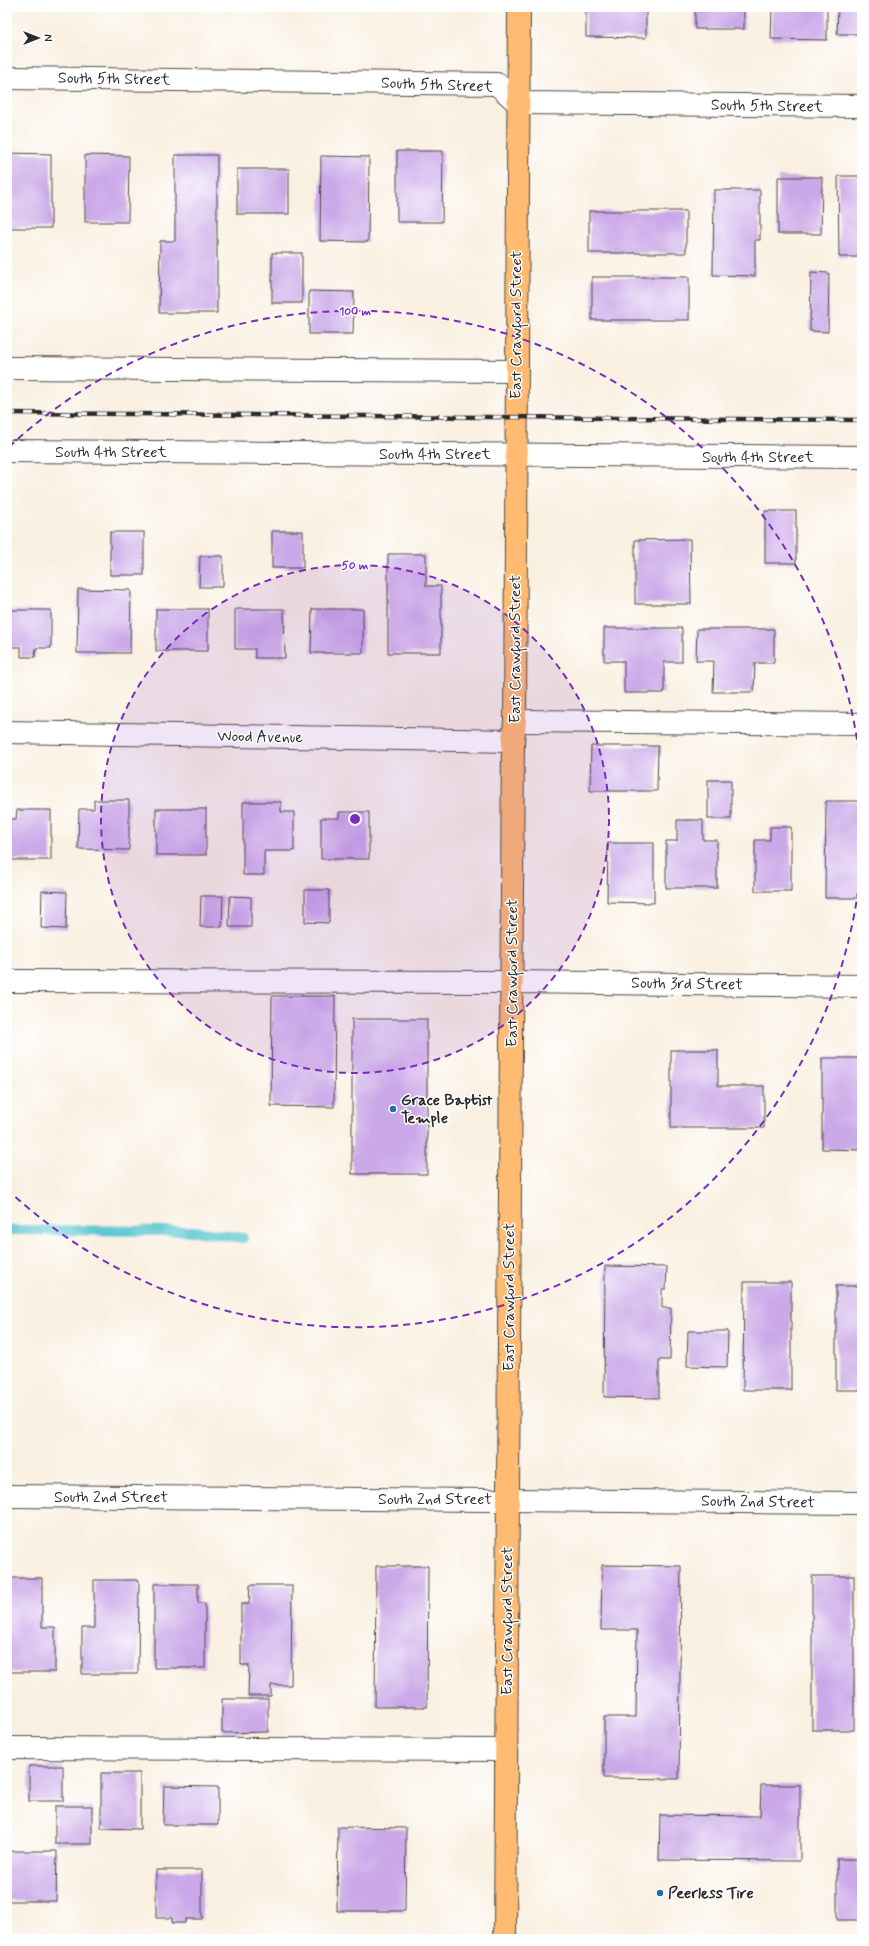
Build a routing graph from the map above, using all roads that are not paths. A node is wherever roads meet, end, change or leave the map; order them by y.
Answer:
1 (519, 7) edge
2 (7, 78) edge
3 (518, 103) junction
4 (862, 106) edge
5 (7, 368) edge
6 (516, 370) junction
7 (7, 451) edge
8 (516, 455) junction
9 (862, 457) edge
10 (862, 724) edge
11 (514, 731) junction
12 (7, 732) edge
13 (7, 981) edge
14 (512, 982) junction
15 (862, 986) edge
16 (7, 1496) edge
17 (508, 1499) junction
18 (862, 1503) edge
19 (7, 1748) edge
20 (506, 1750) junction
21 (505, 1939) edge

1 - 3 main road, East Crawford Street
2 - 3 street, South 5th Street
3 - 4 street, South 5th Street
3 - 6 main road, East Crawford Street
5 - 6 street
6 - 8 main road, East Crawford Street
7 - 8 street, South 4th Street
8 - 9 street, South 4th Street
8 - 11 main road, East Crawford Street
10 - 11 street, Wood Avenue
11 - 12 street, Wood Avenue
11 - 14 main road, East Crawford Street
13 - 14 street, South 3rd Street
14 - 15 street, South 3rd Street
14 - 17 main road, East Crawford Street
16 - 17 street, South 2nd Street
17 - 18 street, South 2nd Street
17 - 20 main road, East Crawford Street
19 - 20 street
20 - 21 main road, East Crawford Street

